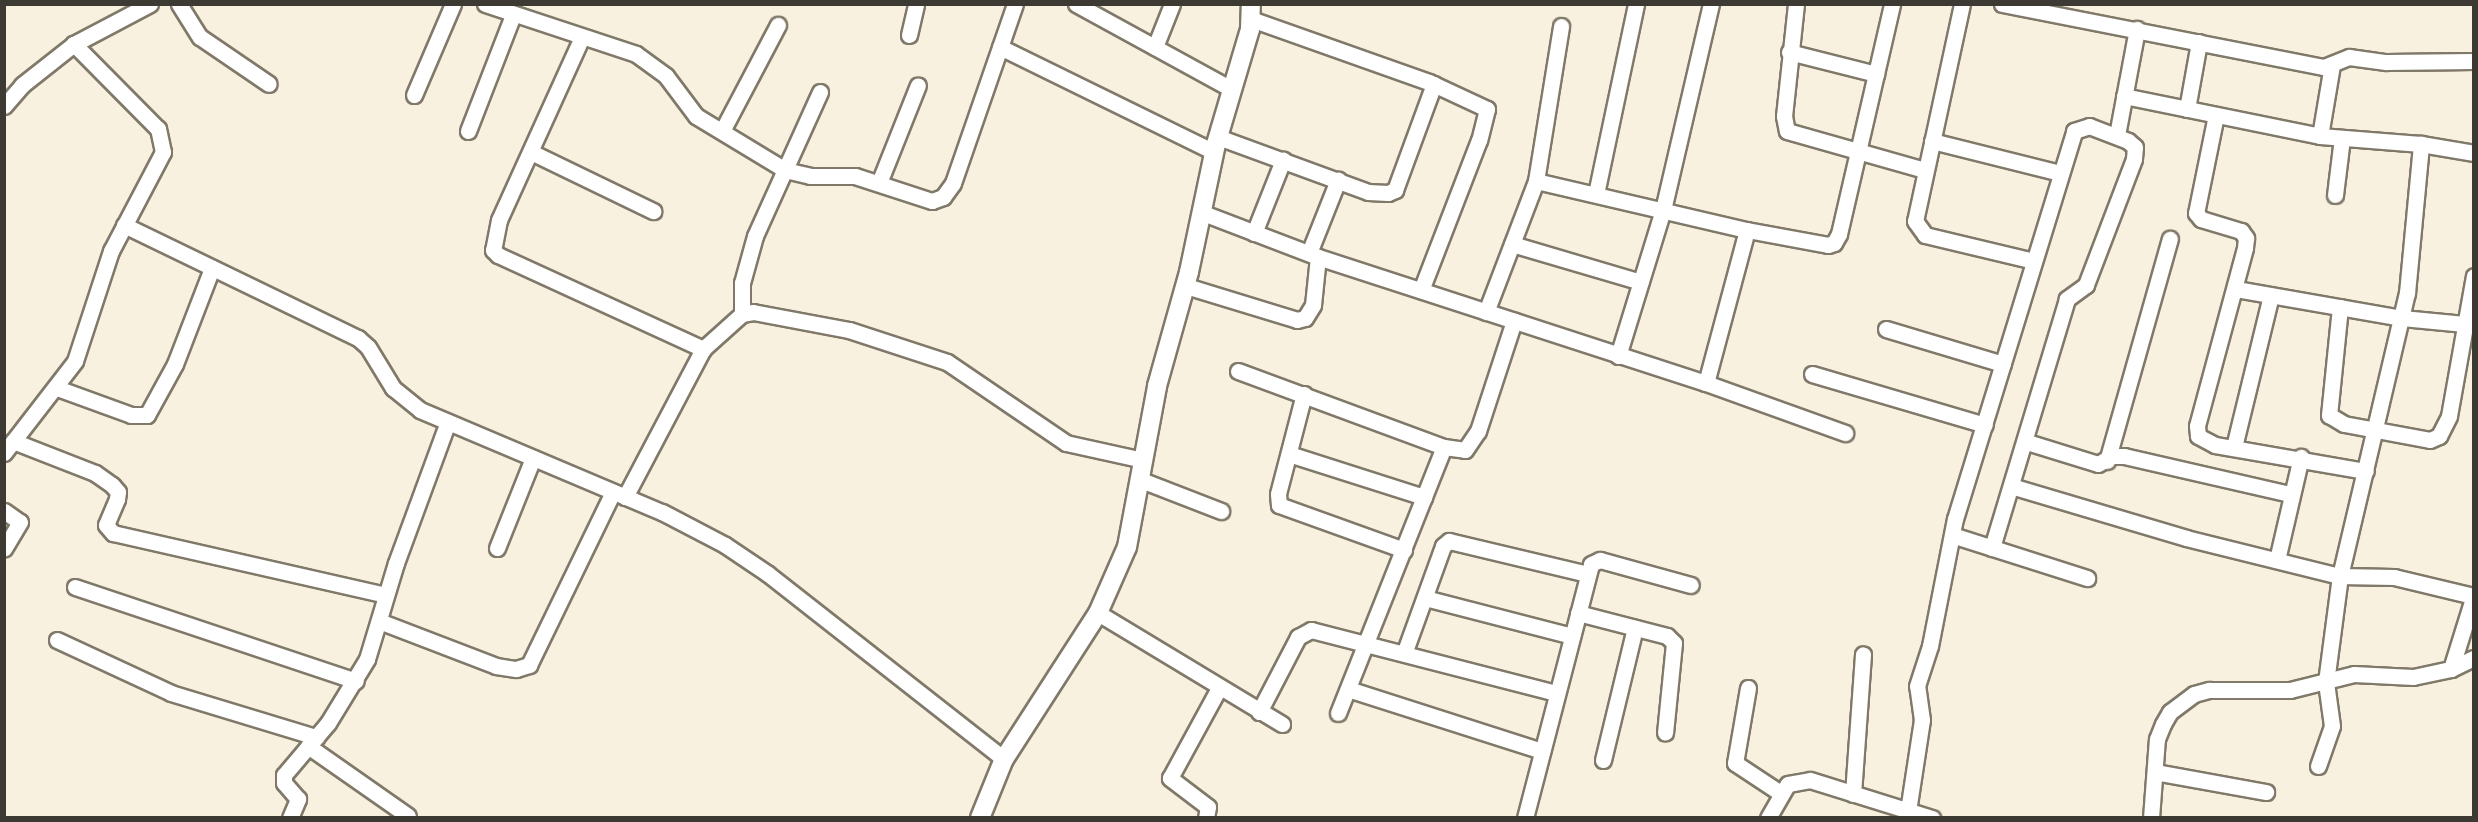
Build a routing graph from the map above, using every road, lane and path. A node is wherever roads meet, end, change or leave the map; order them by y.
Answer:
1 (150, 4) edge
2 (179, 4) edge
3 (453, 4) edge
4 (485, 4) edge
5 (916, 4) edge
6 (1015, 4) edge
7 (1076, 4) edge
8 (1172, 4) edge
9 (1636, 4) edge
10 (1710, 4) edge
11 (1796, 4) edge
12 (1892, 4) edge
13 (1962, 4) edge
14 (2002, 4) edge
15 (1251, 12) edge
16 (513, 15) junction
17 (778, 25) dead end
18 (1561, 26) dead end
19 (2137, 29) junction
20 (909, 35) dead end
21 (582, 37) junction
22 (2199, 42) junction
23 (74, 45) junction
24 (1000, 47) junction
25 (1155, 47) junction
26 (1789, 52) junction
27 (2474, 61) edge
28 (2332, 65) junction
29 (1876, 74) junction
30 (269, 84) dead end
31 (1434, 84) junction
32 (918, 85) dead end
33 (1231, 89) junction
34 (820, 92) dead end
35 (414, 96) dead end
36 (2124, 96) junction
37 (4, 106) edge
38 (2187, 109) junction
39 (2216, 114) junction
40 (468, 131) dead end
41 (722, 131) junction
42 (2117, 135) junction
43 (2320, 136) junction
44 (2342, 138) junction
45 (1932, 141) junction
46 (1216, 144) junction
47 (2421, 144) junction
48 (1859, 150) junction
49 (531, 152) junction
50 (2474, 153) edge
51 (1283, 160) junction
52 (785, 170) junction
53 (1925, 170) junction
54 (2060, 173) junction
55 (1338, 180) junction
56 (1536, 181) junction
57 (879, 183) junction
58 (1596, 195) junction
59 (2335, 195) dead end
60 (1663, 210) junction
61 (653, 211) dead end
62 (1203, 213) junction
63 (124, 225) junction
64 (1747, 230) junction
65 (1254, 233) junction
66 (2170, 239) dead end
67 (1512, 244) junction
68 (1314, 255) junction
69 (2034, 261) junction
70 (212, 268) junction
71 (2474, 276) edge
72 (1641, 282) junction
73 (1186, 286) junction
74 (2236, 289) junction
75 (1421, 290) junction
76 (2271, 295) junction
77 (2340, 307) junction
78 (1486, 312) junction
79 (742, 314) junction
80 (2402, 318) junction
81 (1514, 321) junction
82 (2465, 324) junction
83 (1886, 329) dead end
84 (703, 349) junction
85 (1618, 356) junction
86 (2003, 364) junction
87 (1238, 371) dead end
88 (1812, 374) dead end
89 (1706, 383) junction
90 (57, 388) junction
91 (1304, 394) junction
92 (448, 422) junction
93 (1985, 425) junction
94 (2375, 430) junction
95 (1845, 433) dead end
96 (2026, 442) junction
97 (9, 447) edge
98 (1443, 447) junction
99 (2234, 447) junction
100 (1289, 454) junction
101 (2301, 457) junction
102 (533, 458) junction
103 (1143, 460) junction
104 (2107, 461) junction
105 (2366, 471) junction
106 (1141, 480) junction
107 (2011, 486) junction
108 (619, 494) junction
109 (2290, 494) junction
110 (1425, 497) junction
111 (4, 511) edge
112 (1221, 511) dead end
113 (1952, 536) junction
114 (496, 548) dead end
115 (1992, 548) junction
116 (4, 549) edge
117 (1404, 550) junction
118 (2277, 560) junction
119 (1588, 574) junction
120 (2340, 576) junction
121 (2087, 578) dead end
122 (1691, 585) dead end
123 (75, 588) dead end
124 (386, 596) junction
125 (2473, 596) edge
126 (1425, 598) junction
127 (1098, 613) junction
128 (1578, 613) junction
129 (379, 621) junction
130 (1635, 628) junction
131 (1572, 636) junction
132 (57, 640) dead end
133 (1368, 643) junction
134 (1406, 651) junction
135 (1863, 654) dead end
136 (2474, 658) edge
137 (2451, 669) junction
138 (356, 681) junction
139 (2326, 682) junction
140 (1219, 688) junction
141 (1748, 688) dead end
142 (1348, 689) junction
143 (1557, 693) junction
144 (1258, 712) junction
145 (1338, 713) dead end
146 (1282, 724) dead end
147 (1665, 733) dead end
148 (312, 742) junction
149 (1542, 751) junction
150 (1004, 759) junction
151 (1603, 760) dead end
152 (2318, 766) dead end
153 (2155, 772) junction
154 (1779, 792) junction
155 (2266, 792) dead end
156 (1853, 794) junction
157 (1908, 811) junction
158 (408, 816) dead end
159 (290, 818) edge
160 (980, 818) edge
161 (1206, 818) edge
162 (1525, 818) edge
163 (1768, 818) edge
164 (1932, 818) edge
165 (2151, 818) edge

1 - 23 street
2 - 30 street
3 - 35 street
4 - 16 street
5 - 20 street
6 - 24 street
7 - 25 street
8 - 25 street
9 - 58 street
10 - 60 street
11 - 26 street
12 - 29 street
13 - 45 street
14 - 19 street
15 - 31 street
15 - 33 street
16 - 21 street
16 - 40 street
17 - 41 street
18 - 56 street
19 - 22 street
19 - 36 street
21 - 41 street
21 - 49 street
22 - 28 street
22 - 38 street
23 - 37 street
23 - 63 street
24 - 46 street
24 - 57 street
25 - 33 street
26 - 29 street
26 - 48 street
27 - 28 street
28 - 43 street
29 - 48 street
31 - 55 street
31 - 75 street
32 - 57 street
33 - 46 street
34 - 52 street
36 - 38 street
36 - 42 street
38 - 39 street
39 - 43 street
39 - 74 street
41 - 52 street
42 - 54 street
42 - 96 street
43 - 44 street
44 - 47 street
44 - 59 street
45 - 53 street
45 - 54 street
46 - 51 street
46 - 62 street
47 - 50 street
47 - 80 street
48 - 53 street
48 - 64 street
49 - 61 street
49 - 84 street
51 - 55 street
51 - 65 street
52 - 57 street
52 - 79 street
53 - 69 street
54 - 69 street
55 - 68 street
56 - 58 street
56 - 67 street
58 - 60 street
60 - 64 street
60 - 72 street
62 - 65 street
62 - 73 street
63 - 70 street
63 - 90 street
64 - 89 street
65 - 68 street
66 - 104 street
67 - 72 street
67 - 78 street
68 - 73 street
68 - 75 street
69 - 86 street
70 - 90 street
70 - 92 street
71 - 82 street
72 - 85 street
73 - 103 street
74 - 76 street
74 - 99 street
75 - 78 street
76 - 77 street
76 - 99 street
77 - 80 street
77 - 94 street
78 - 81 street
79 - 84 street
79 - 103 street
80 - 82 street
80 - 94 street
81 - 85 street
81 - 98 street
82 - 94 street
83 - 86 street
84 - 108 street
85 - 89 street
86 - 93 street
87 - 91 street
88 - 93 street
89 - 95 street
90 - 97 street
91 - 98 street
91 - 100 street
92 - 102 street
92 - 124 street
93 - 113 street
94 - 105 street
96 - 104 street
96 - 107 street
97 - 124 street
98 - 110 street
99 - 101 street
100 - 110 street
100 - 117 street
101 - 105 street
101 - 109 street
102 - 108 street
102 - 114 street
103 - 106 street
104 - 109 street
105 - 120 street
106 - 112 street
106 - 127 street
107 - 115 street
107 - 118 street
108 - 129 street
108 - 150 street
109 - 118 street
110 - 117 street
111 - 116 street
113 - 115 street
113 - 157 street
115 - 121 street
117 - 133 street
118 - 120 street
119 - 122 street
119 - 126 street
119 - 128 street
120 - 125 street
120 - 139 street
123 - 138 street
124 - 129 street
125 - 137 street
126 - 131 street
126 - 134 street
127 - 140 street
127 - 150 street
128 - 130 street
128 - 131 street
129 - 138 street
130 - 147 street
130 - 151 street
131 - 143 street
132 - 148 street
133 - 134 street
133 - 142 street
133 - 144 street
134 - 143 street
135 - 156 street
136 - 137 street
137 - 139 street
138 - 148 street
139 - 152 street
139 - 153 street
140 - 144 street
140 - 161 street
141 - 154 street
142 - 145 street
142 - 149 street
143 - 149 street
144 - 146 street
148 - 158 street
148 - 159 street
149 - 162 street
150 - 160 street
153 - 155 street
153 - 165 street
154 - 156 street
154 - 163 street
156 - 157 street
157 - 164 street

